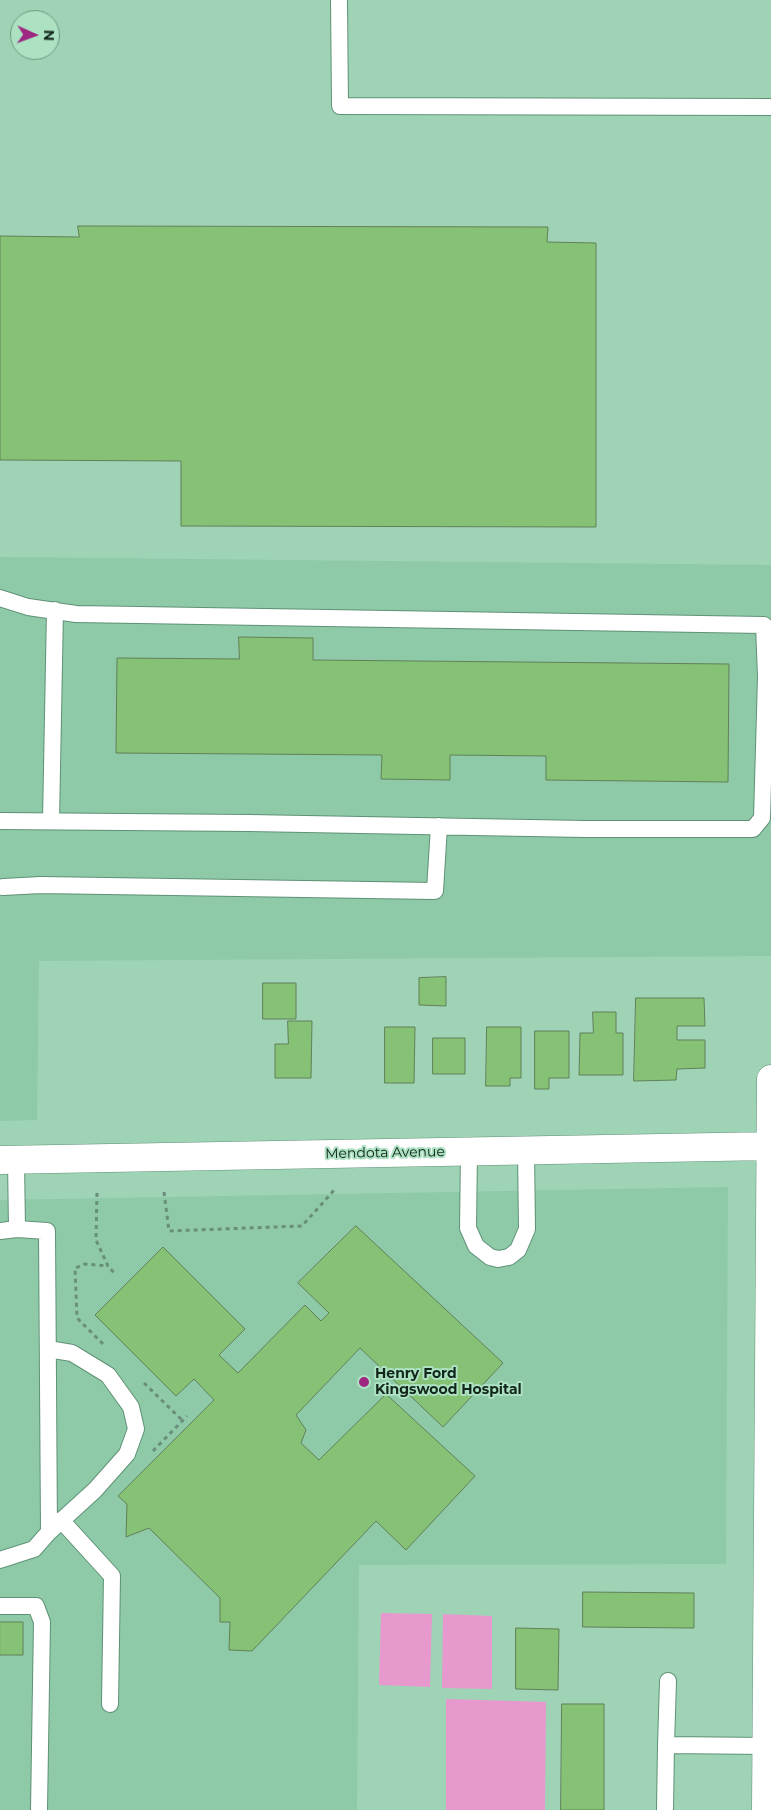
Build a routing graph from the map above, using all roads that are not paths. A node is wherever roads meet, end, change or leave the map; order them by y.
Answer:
1 (339, 0) edge
2 (771, 107) edge
3 (0, 598) edge
4 (55, 610) junction
5 (0, 821) edge
6 (52, 821) junction
7 (439, 826) junction
8 (3, 887) dead end
9 (771, 1079) edge
10 (771, 1146) edge
11 (469, 1151) junction
12 (526, 1151) junction
13 (8, 1160) edge
14 (16, 1229) junction
15 (0, 1231) edge
16 (48, 1349) junction
17 (62, 1520) junction
18 (49, 1532) junction
19 (0, 1560) edge
20 (0, 1606) edge
21 (668, 1681) dead end
22 (110, 1704) dead end
23 (666, 1745) junction
24 (767, 1746) junction
25 (39, 1810) edge
26 (664, 1810) edge
27 (766, 1810) edge

1 - 2 lane
3 - 4 lane
4 - 6 lane
4 - 7 lane
5 - 6 lane
6 - 7 lane
7 - 8 lane
9 - 10 street
10 - 12 street, Mendota Avenue
10 - 24 street
11 - 12 street, Mendota Avenue
11 - 12 lane
11 - 13 street, Mendota Avenue
13 - 14 lane
14 - 15 lane
14 - 16 lane
16 - 17 lane
16 - 18 lane
17 - 18 lane
17 - 22 lane
18 - 19 lane
20 - 25 lane
21 - 23 lane
23 - 24 lane
23 - 26 lane
24 - 27 street

